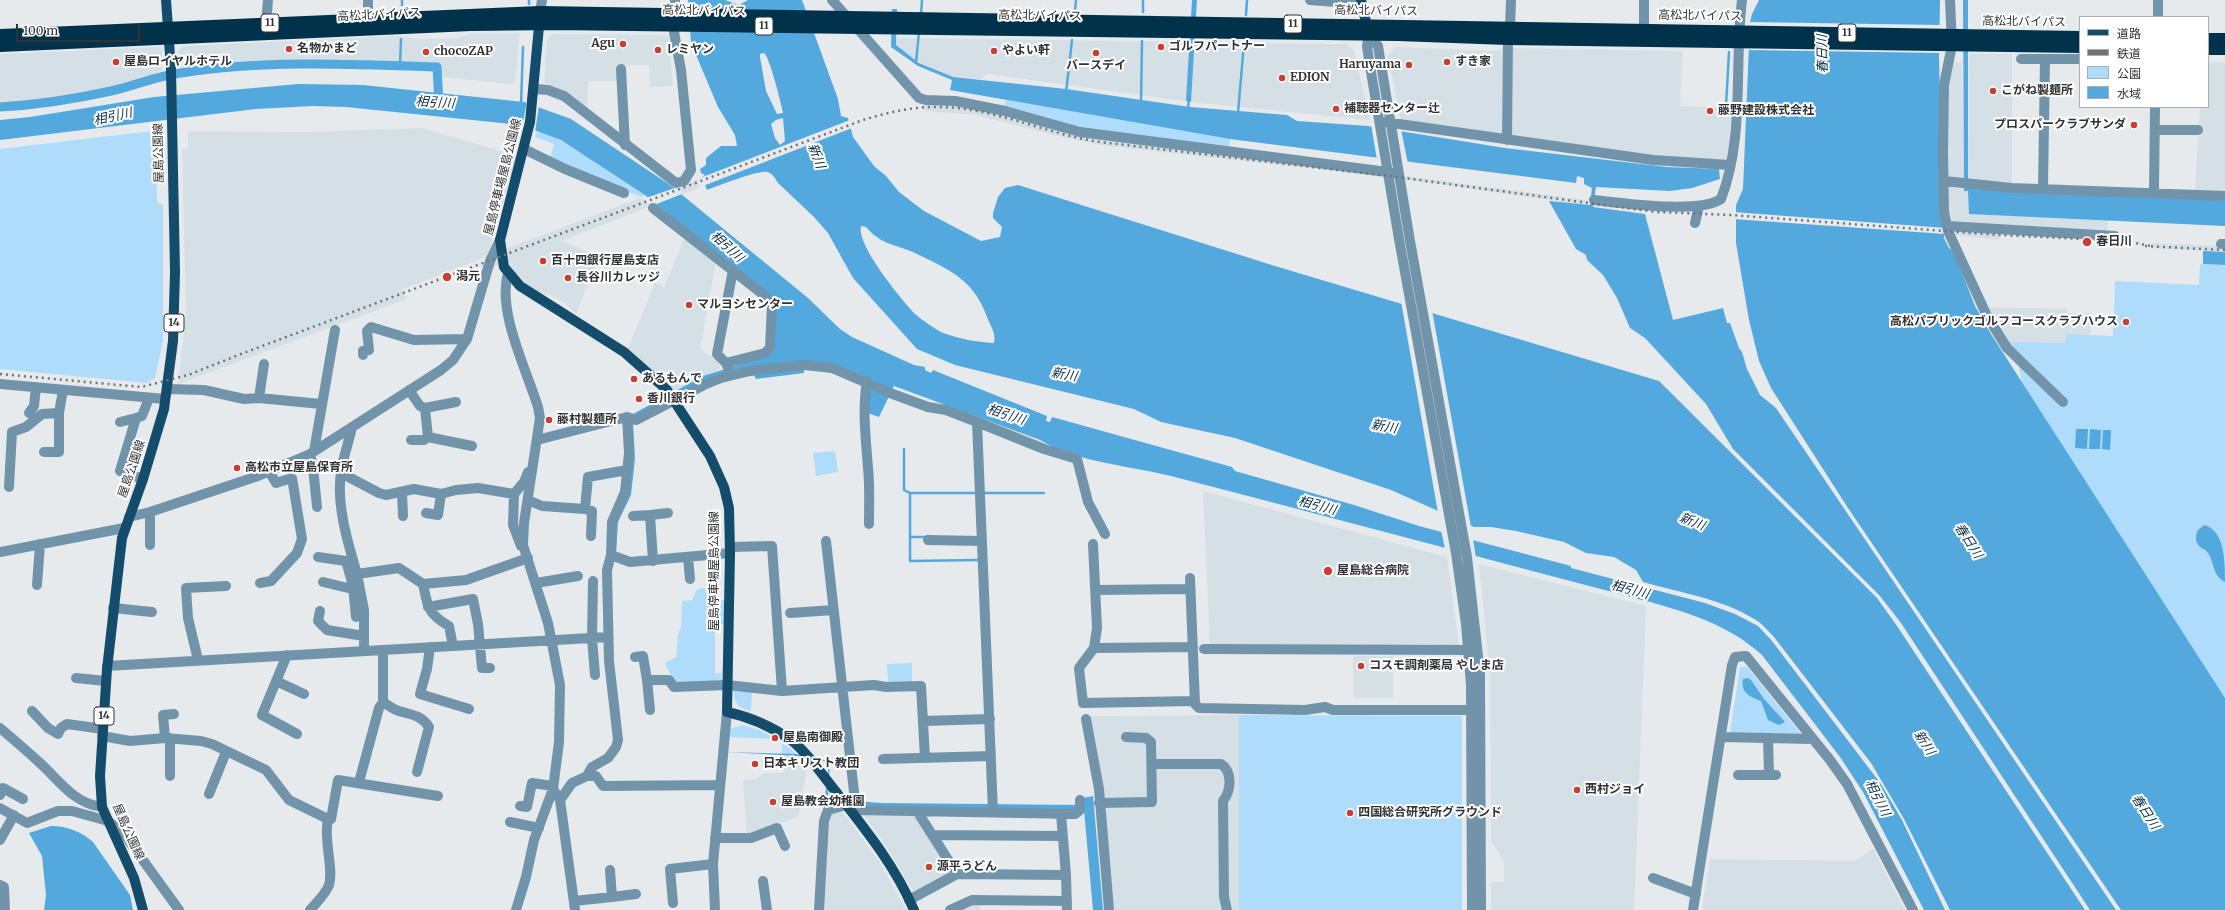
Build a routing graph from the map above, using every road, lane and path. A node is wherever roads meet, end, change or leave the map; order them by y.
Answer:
1 (166, 0) edge
2 (268, 0) edge
3 (368, 0) edge
4 (542, 0) edge
5 (675, 0) edge
6 (832, 0) edge
7 (1310, 0) edge
8 (1512, 0) edge
9 (1644, 0) edge
10 (1742, 0) edge
11 (1950, 0) edge
12 (2158, 0) edge
13 (1362, 2) edge
14 (267, 12) dead end
15 (2158, 16) edge
16 (540, 18) junction
17 (368, 19) junction
18 (676, 20) junction
19 (848, 22) junction
20 (1644, 28) junction
21 (1368, 30) junction
22 (169, 33) junction
23 (1509, 34) junction
24 (0, 35) edge
25 (1672, 35) junction
26 (1743, 36) junction
27 (2079, 37) edge
28 (2209, 39) edge
29 (2225, 39) edge
30 (1958, 40) junction
31 (0, 46) edge
32 (2079, 47) edge
33 (2209, 49) edge
34 (2225, 49) edge
35 (2021, 59) dead end
36 (2045, 59) junction
37 (2079, 59) edge
38 (621, 69) dead end
39 (534, 91) junction
40 (2155, 108) edge
41 (1380, 124) junction
42 (1391, 125) junction
43 (2155, 130) junction
44 (2198, 130) dead end
45 (1507, 140) junction
46 (625, 145) junction
47 (524, 149) junction
48 (1730, 165) junction
49 (1393, 168) junction
50 (1944, 181) junction
51 (2043, 189) junction
52 (2154, 192) junction
53 (624, 193) dead end
54 (2225, 196) edge
55 (1594, 200) dead end
56 (1699, 206) junction
57 (653, 208) dead end
58 (1695, 223) dead end
59 (1947, 226) junction
60 (2115, 236) dead end
61 (500, 240) junction
62 (506, 270) junction
63 (732, 270) junction
64 (486, 274) junction
65 (335, 330) dead end
66 (467, 339) junction
67 (363, 355) dead end
68 (264, 364) dead end
69 (728, 370) junction
70 (868, 382) junction
71 (0, 384) edge
72 (36, 387) junction
73 (63, 390) junction
74 (409, 390) junction
75 (166, 394) junction
76 (149, 398) junction
77 (259, 398) junction
78 (674, 400) junction
79 (456, 402) dead end
80 (2063, 402) dead end
81 (321, 404) junction
82 (425, 408) junction
83 (29, 413) dead end
84 (59, 413) junction
85 (627, 417) junction
86 (136, 418) junction
87 (120, 422) dead end
88 (977, 422) junction
89 (352, 427) junction
90 (428, 438) junction
91 (411, 440) dead end
92 (537, 440) junction
93 (472, 446) dead end
94 (44, 452) dead end
95 (312, 452) junction
96 (533, 464) junction
97 (627, 470) junction
98 (269, 471) junction
99 (341, 473) junction
100 (143, 479) junction
101 (9, 487) dead end
102 (402, 492) junction
103 (441, 494) junction
104 (514, 494) junction
105 (528, 500) junction
106 (317, 507) dead end
107 (585, 509) junction
108 (150, 512) junction
109 (426, 513) dead end
110 (668, 513) dead end
111 (650, 515) junction
112 (403, 516) dead end
113 (633, 516) dead end
114 (129, 517) junction
115 (869, 524) dead end
116 (124, 528) junction
117 (1105, 534) dead end
118 (591, 536) dead end
119 (826, 540) dead end
120 (928, 540) dead end
121 (981, 540) junction
122 (40, 544) junction
123 (1093, 544) dead end
124 (150, 545) dead end
125 (523, 546) junction
126 (730, 550) junction
127 (0, 552) edge
128 (611, 555) junction
129 (318, 557) dead end
130 (688, 557) junction
131 (528, 558) junction
132 (653, 562) junction
133 (357, 574) junction
134 (578, 576) dead end
135 (1190, 578) dead end
136 (690, 579) dead end
137 (593, 581) dead end
138 (323, 582) dead end
139 (260, 583) dead end
140 (536, 583) junction
141 (423, 584) junction
142 (37, 585) dead end
143 (226, 586) dead end
144 (356, 586) junction
145 (1190, 589) junction
146 (1095, 590) junction
147 (428, 607) junction
148 (113, 608) junction
149 (833, 610) junction
150 (320, 611) dead end
151 (152, 612) dead end
152 (790, 613) dead end
153 (356, 617) dead end
154 (364, 636) junction
155 (608, 637) junction
156 (592, 638) junction
157 (552, 640) junction
158 (480, 644) junction
159 (453, 646) junction
160 (430, 647) junction
161 (1193, 647) junction
162 (1094, 648) junction
163 (1204, 649) dead end
164 (383, 650) junction
165 (1469, 650) junction
166 (364, 651) junction
167 (287, 655) junction
168 (635, 657) dead end
169 (198, 660) junction
170 (107, 666) junction
171 (482, 668) dead end
172 (595, 675) dead end
173 (76, 678) dead end
174 (647, 680) junction
175 (106, 681) junction
176 (276, 681) junction
177 (727, 685) junction
178 (842, 686) junction
179 (782, 691) junction
180 (304, 694) dead end
181 (1195, 701) junction
182 (382, 702) junction
183 (469, 709) dead end
184 (650, 710) dead end
185 (1476, 710) junction
186 (32, 711) dead end
187 (727, 712) junction
188 (174, 714) dead end
189 (990, 719) junction
190 (1086, 719) dead end
191 (923, 722) junction
192 (0, 728) edge
193 (103, 732) junction
194 (297, 734) dead end
195 (1126, 737) dead end
196 (1721, 737) junction
197 (167, 738) junction
198 (1768, 738) junction
199 (1813, 738) junction
200 (226, 752) junction
201 (991, 756) junction
202 (925, 758) junction
203 (884, 759) dead end
204 (1152, 764) junction
205 (417, 772) dead end
206 (1738, 775) dead end
207 (170, 776) dead end
208 (587, 776) junction
209 (359, 782) junction
210 (719, 785) junction
211 (553, 788) junction
212 (0, 794) edge
213 (209, 794) dead end
214 (438, 796) dead end
215 (23, 798) dead end
216 (560, 800) junction
217 (1080, 800) dead end
218 (1099, 804) junction
219 (520, 806) dead end
220 (0, 808) edge
221 (102, 808) junction
222 (993, 808) junction
223 (851, 809) junction
224 (917, 811) junction
225 (1061, 814) junction
226 (14, 815) junction
227 (328, 819) junction
228 (108, 821) junction
229 (510, 822) dead end
230 (539, 828) junction
231 (933, 835) junction
232 (1062, 836) junction
233 (715, 838) junction
234 (0, 840) edge
235 (786, 846) dead end
236 (713, 864) junction
237 (610, 870) dead end
238 (957, 874) junction
239 (1066, 875) junction
240 (1653, 878) dead end
241 (763, 881) dead end
242 (0, 885) edge
243 (636, 894) dead end
244 (1696, 894) junction
245 (612, 897) junction
246 (909, 900) junction
247 (673, 902) dead end
248 (575, 905) edge
249 (985, 905) edge
250 (1026, 905) edge
251 (1067, 905) edge
252 (5, 910) edge
253 (142, 910) edge
254 (179, 910) edge
255 (310, 910) edge
256 (516, 910) edge
257 (715, 910) edge
258 (767, 910) edge
259 (819, 910) edge
260 (914, 910) edge
261 (950, 910) edge
262 (1109, 910) edge
263 (1227, 910) edge
264 (1472, 910) edge
265 (1481, 910) edge
266 (1693, 910) edge
267 (1913, 910) edge

1 - 22 main road, 屋島公園線
2 - 14 street
3 - 17 street
4 - 16 street
5 - 18 street
6 - 19 street
7 - 13 street
8 - 23 street
9 - 20 street
10 - 26 street
11 - 30 street
12 - 15 street
13 - 21 main road
16 - 17 highway, 高松北バイパス / 11
16 - 18 highway, 高松北バイパス / 11
16 - 22 highway, 高松北バイパス / 11
16 - 39 main road, 屋島停車場屋島公園線
17 - 22 highway, 高松北バイパス / 11
18 - 19 highway, 高松北バイパス / 11
18 - 46 street
19 - 21 highway, 高松北バイパス / 11
19 - 49 street
20 - 23 highway, 高松北バイパス / 11
20 - 25 highway, 高松北バイパス / 11
21 - 23 highway, 高松北バイパス / 11
21 - 41 street
21 - 42 street
22 - 24 highway, 高松北バイパス / 11
22 - 31 highway, 高松北バイパス / 11
22 - 75 main road, 屋島公園線 / 14
23 - 25 highway, 高松北バイパス / 11
23 - 45 street
25 - 26 highway, 高松北バイパス / 11
26 - 30 highway, 高松北バイパス / 11
26 - 48 street
27 - 30 highway, 高松北バイパス / 11
28 - 29 highway
30 - 32 highway, 高松北バイパス / 11
30 - 50 street
33 - 34 highway
35 - 36 street
36 - 37 street
36 - 51 street
38 - 46 street
39 - 46 street
39 - 47 main road, 屋島停車場屋島公園線
40 - 43 street
41 - 42 street
41 - 49 street
42 - 45 street
42 - 49 street
43 - 44 street
43 - 52 street
45 - 48 street
47 - 53 street
47 - 61 main road, 屋島停車場屋島公園線
48 - 56 street
49 - 165 street
49 - 185 street
50 - 51 street
50 - 59 street
51 - 52 street
52 - 54 street
55 - 56 street
56 - 58 street
57 - 63 street
59 - 60 street
59 - 80 street
61 - 62 main road, 屋島停車場屋島公園線
61 - 64 street
62 - 64 street
62 - 78 main road, 屋島停車場屋島公園線
62 - 92 street
63 - 69 street
63 - 69 street
64 - 66 street
65 - 81 street
66 - 67 street
66 - 74 street
68 - 77 street
69 - 70 street
69 - 78 street
70 - 88 street
70 - 115 street
71 - 72 street
72 - 73 street
72 - 83 street
73 - 76 street
73 - 84 street
74 - 82 street
74 - 89 street
75 - 76 street
75 - 77 street
75 - 100 main road, 屋島公園線 / 14
76 - 86 street
77 - 81 street
78 - 85 street
78 - 126 main road, 屋島停車場屋島公園線
79 - 82 street
81 - 95 street
82 - 90 street
84 - 94 street
84 - 101 street
85 - 92 street
85 - 97 street
86 - 87 street
86 - 100 street
88 - 117 street
88 - 121 street
89 - 95 street
89 - 99 street
90 - 91 street
90 - 93 street
92 - 96 street
95 - 98 street
95 - 106 street
96 - 104 street
96 - 105 street
97 - 107 street
97 - 128 street
98 - 108 street
98 - 139 street
99 - 102 street
99 - 133 street
100 - 114 main road, 屋島公園線 / 14
102 - 103 street
102 - 112 street
103 - 104 street
103 - 109 street
104 - 125 street
105 - 107 street
105 - 125 street
107 - 118 street
108 - 114 street
108 - 124 street
110 - 111 street
111 - 113 street
111 - 132 street
114 - 116 main road, 屋島公園線 / 14
116 - 122 street
116 - 148 main road, 屋島公園線 / 14
119 - 149 street
120 - 121 street
121 - 189 street
122 - 127 street
122 - 142 street
123 - 146 street
125 - 131 street
126 - 130 street
126 - 177 main road, 屋島停車場屋島公園線
126 - 179 street
128 - 132 street
128 - 155 street
129 - 144 street
130 - 132 street
130 - 136 street
131 - 140 street
131 - 141 street
133 - 141 street
133 - 144 street
134 - 140 street
135 - 145 street
137 - 156 street
138 - 144 street
140 - 157 street
141 - 147 street
143 - 169 street
144 - 153 street
144 - 154 street
145 - 146 street
145 - 161 street
146 - 162 street
147 - 158 street
147 - 159 street
148 - 151 street
148 - 170 main road, 屋島公園線 / 14
149 - 152 street
149 - 178 street
150 - 154 street
154 - 166 street
155 - 156 street
155 - 208 street
156 - 157 street
156 - 172 street
157 - 158 street
157 - 211 street
158 - 159 street
158 - 171 street
159 - 160 street
160 - 164 street
160 - 183 street
161 - 162 street
161 - 181 street
162 - 181 street
163 - 165 street
164 - 166 street
164 - 182 street
165 - 185 street
166 - 167 street
167 - 169 street
167 - 176 street
168 - 174 street
169 - 170 street
170 - 175 main road, 屋島公園線 / 14
173 - 175 street
174 - 177 street
174 - 184 street
175 - 193 main road, 屋島公園線 / 14
176 - 180 street
176 - 194 street
177 - 179 street
177 - 187 main road, 屋島停車場屋島公園線
178 - 179 street
178 - 191 street
178 - 223 street
181 - 185 street
182 - 205 street
182 - 209 street
185 - 264 street
185 - 265 street
186 - 193 street
187 - 210 street
187 - 223 main road
188 - 197 street
189 - 191 street
189 - 201 street
190 - 218 street
191 - 202 street
192 - 221 street
193 - 197 street
193 - 221 main road, 屋島公園線 / 14
195 - 204 street
196 - 198 street
196 - 199 street
196 - 244 street
197 - 200 street
197 - 207 street
198 - 199 street
198 - 206 street
199 - 267 street
200 - 213 street
200 - 227 street
201 - 202 street
201 - 222 street
202 - 203 street
204 - 218 street
204 - 263 street
208 - 210 street
208 - 216 street
209 - 214 street
209 - 227 street
210 - 233 street
211 - 216 street
211 - 219 street
211 - 230 street
212 - 215 street
216 - 248 street
217 - 225 street
218 - 262 street
220 - 226 street
221 - 228 main road, 屋島公園線 / 14
222 - 224 street
222 - 225 street
223 - 224 street
223 - 246 main road
223 - 259 street
224 - 231 street
225 - 232 street
226 - 228 street
226 - 234 street
227 - 255 street
228 - 253 main road, 屋島公園線 / 14
228 - 254 street
229 - 230 street
230 - 256 street
231 - 232 street
231 - 238 street
232 - 239 street
233 - 235 street
233 - 236 street
236 - 247 street
236 - 257 street
237 - 245 street
238 - 239 street
238 - 246 street
239 - 251 street
240 - 244 street
241 - 258 street
242 - 252 street
243 - 245 street
244 - 266 street
245 - 248 street
246 - 260 main road
249 - 250 street
249 - 261 street
250 - 251 street

